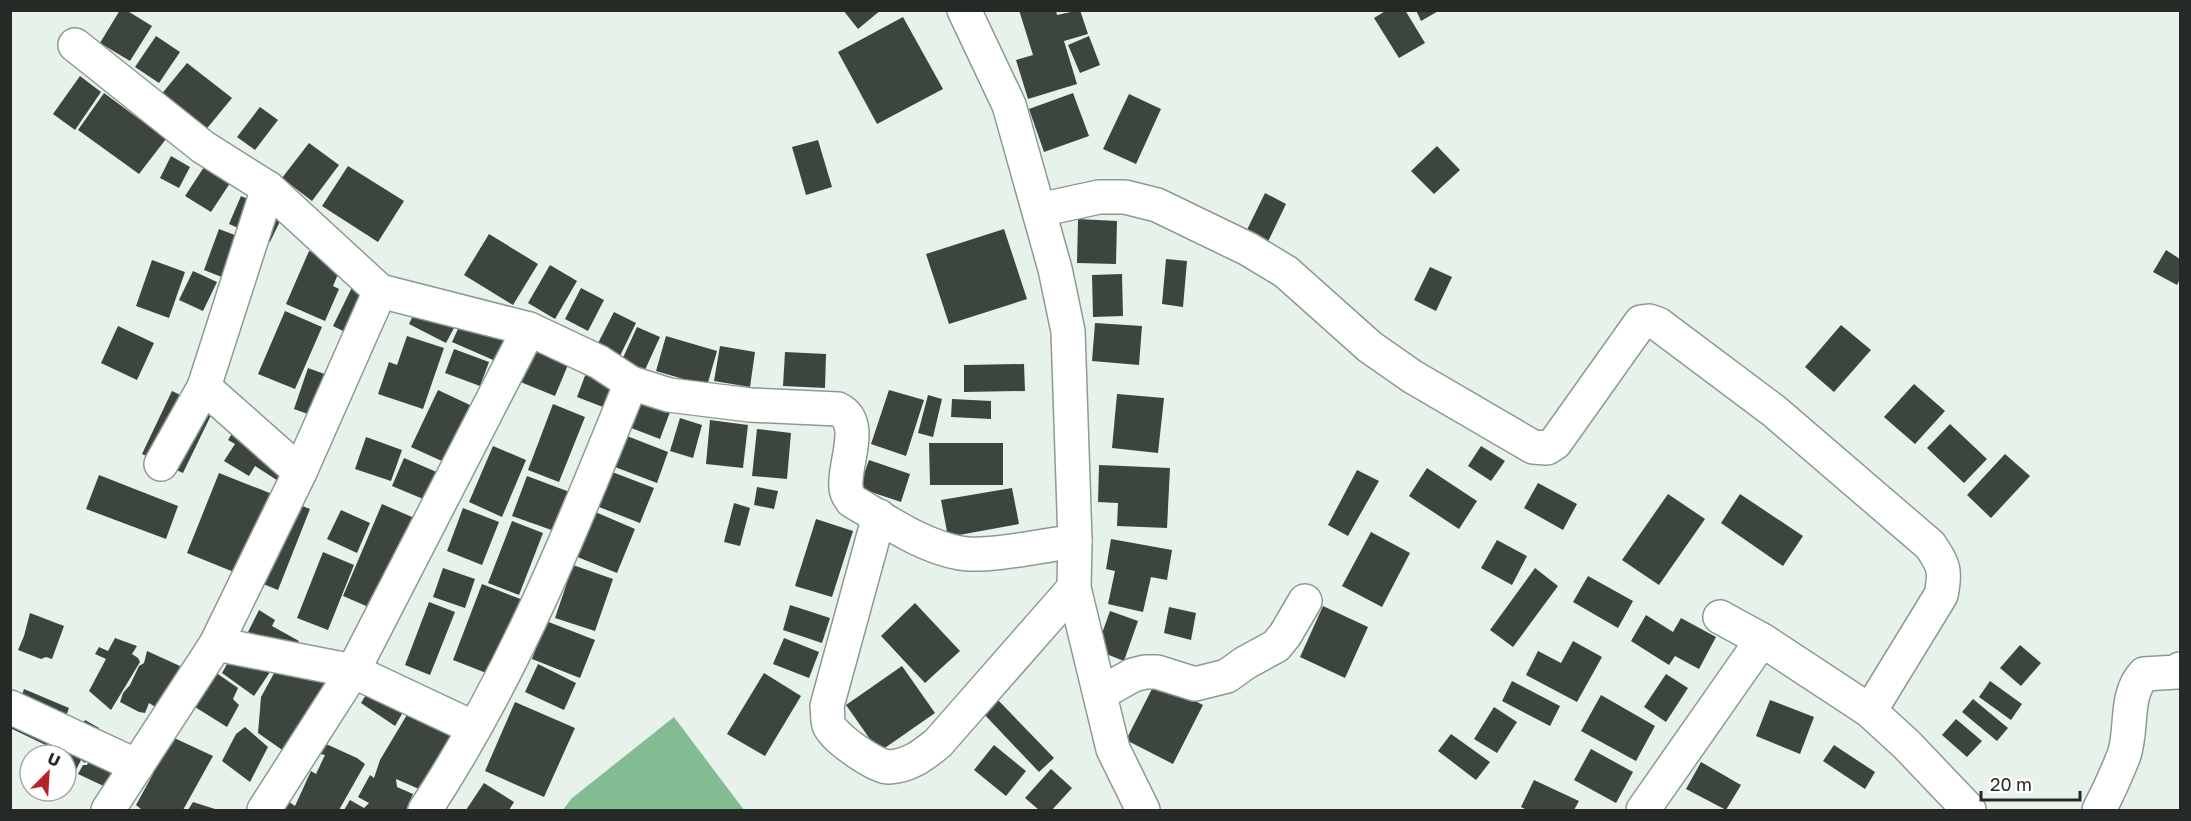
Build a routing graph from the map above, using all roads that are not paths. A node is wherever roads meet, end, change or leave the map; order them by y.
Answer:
1 (964, 10) edge
2 (75, 45) dead end
3 (268, 188) junction
4 (1039, 210) junction
5 (380, 291) junction
6 (529, 329) junction
7 (631, 383) junction
8 (204, 387) junction
9 (161, 464) dead end
10 (300, 472) junction
11 (879, 516) junction
12 (1075, 541) junction
13 (1074, 588) junction
14 (1305, 601) dead end
15 (1720, 617) dead end
16 (1762, 640) junction
17 (216, 644) junction
18 (2181, 669) edge
19 (353, 671) junction
20 (1101, 693) junction
21 (10, 706) edge
22 (1870, 711) junction
23 (474, 728) junction
24 (137, 766) junction
25 (108, 810) edge
26 (264, 810) edge
27 (425, 810) edge
28 (1143, 810) edge
29 (1642, 810) edge
30 (1969, 810) edge
31 (2099, 810) edge

1 - 4 street
2 - 3 street
3 - 5 street
3 - 8 street
4 - 12 street
4 - 22 street
5 - 6 street
5 - 10 street
6 - 7 street
6 - 19 street
7 - 11 street
7 - 23 street
8 - 9 street
8 - 10 street
10 - 17 street
11 - 12 street
11 - 13 street
12 - 13 street
13 - 20 street
14 - 20 street
15 - 16 street
16 - 22 street
16 - 29 street
17 - 19 street
17 - 24 street
18 - 31 street
19 - 23 street
19 - 26 street
20 - 28 street
21 - 24 street
22 - 30 street
23 - 27 street
24 - 25 street

